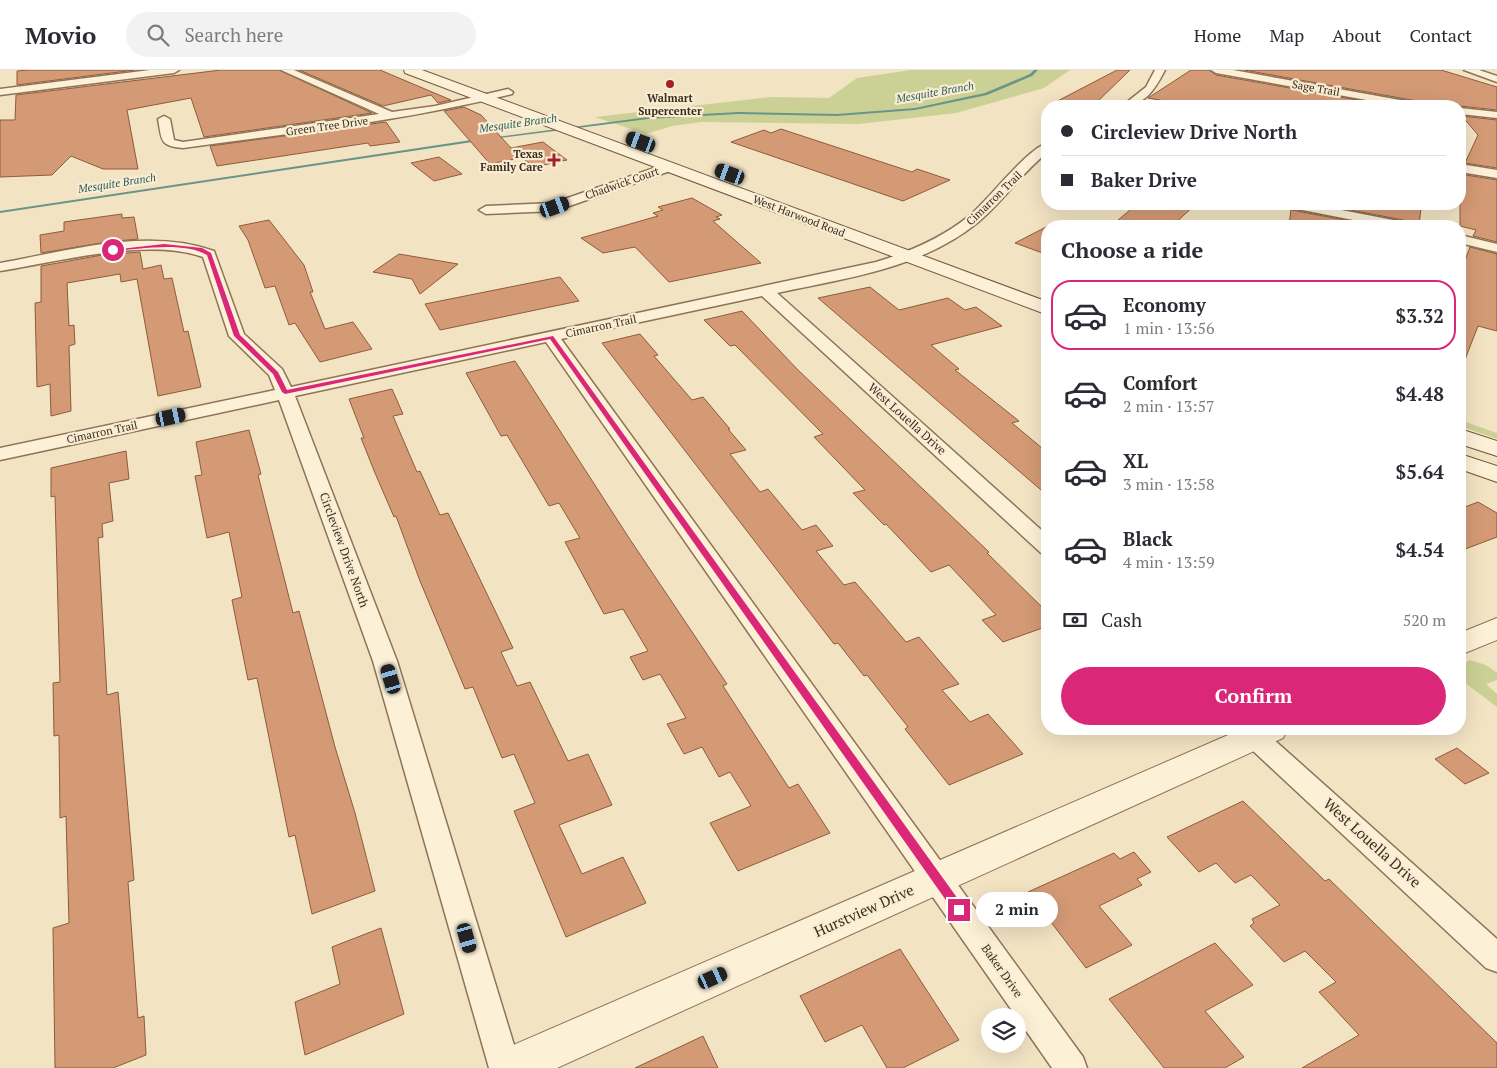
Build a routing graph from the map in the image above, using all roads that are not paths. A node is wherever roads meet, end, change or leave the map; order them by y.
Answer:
1 (174, 70) edge
2 (286, 70) edge
3 (410, 70) edge
4 (1160, 70) edge
5 (1216, 70) edge
6 (1469, 70) edge
7 (1497, 79) edge
8 (485, 83) dead end
9 (0, 92) edge
10 (508, 92) junction
11 (484, 98) junction
12 (1139, 100) edge
13 (1383, 100) edge
14 (1466, 112) edge
15 (1497, 115) edge
16 (393, 116) junction
17 (164, 119) dead end
18 (1041, 152) edge
19 (669, 167) junction
20 (1466, 169) edge
21 (1497, 174) edge
22 (486, 210) dead end
23 (1322, 210) edge
24 (1373, 220) edge
25 (862, 222) dead end
26 (906, 237) dead end
27 (1466, 240) edge
28 (932, 246) junction
29 (1497, 248) edge
30 (950, 253) dead end
31 (908, 257) junction
32 (0, 267) edge
33 (766, 291) junction
34 (1041, 305) edge
35 (551, 337) junction
36 (285, 392) junction
37 (1466, 438) edge
38 (1497, 449) edge
39 (0, 454) edge
40 (1466, 463) edge
41 (1497, 475) edge
42 (1041, 542) edge
43 (1497, 628) edge
44 (1466, 642) edge
45 (1249, 735) edge
46 (1262, 735) edge
47 (936, 878) junction
48 (1497, 958) edge
49 (505, 1068) edge
50 (510, 1068) edge
51 (1071, 1068) edge

1 - 9 street
2 - 16 street
3 - 11 main road, West Harwood Road
4 - 12 street
5 - 13 street, Sage Trail
6 - 7 street
8 - 10 main road, West Harwood Road
10 - 11 street, Green Tree Drive
10 - 25 main road, West Harwood Road
11 - 16 street, Green Tree Drive
11 - 19 main road, West Harwood Road
14 - 15 street
16 - 17 street, Green Tree Drive
18 - 28 street, Cimarron Trail
19 - 22 street, Chadwick Court
19 - 31 main road, West Harwood Road
20 - 21 street
23 - 24 street
26 - 28 main road
27 - 29 street
28 - 30 main road
28 - 31 street, Cimarron Trail
31 - 33 street, Cimarron Trail
31 - 34 main road, West Harwood Road
32 - 36 street, Circleview Drive North
33 - 35 street, Cimarron Trail
33 - 42 street, West Louella Drive
35 - 36 street, Cimarron Trail
35 - 47 street, Baker Drive
36 - 39 street, Cimarron Trail
36 - 49 street, Circleview Drive North
37 - 38 main road
40 - 41 main road
43 - 44 main road
45 - 47 main road, Hurstview Drive
46 - 48 street, West Louella Drive
47 - 50 main road, Hurstview Drive
47 - 51 street, Baker Drive

